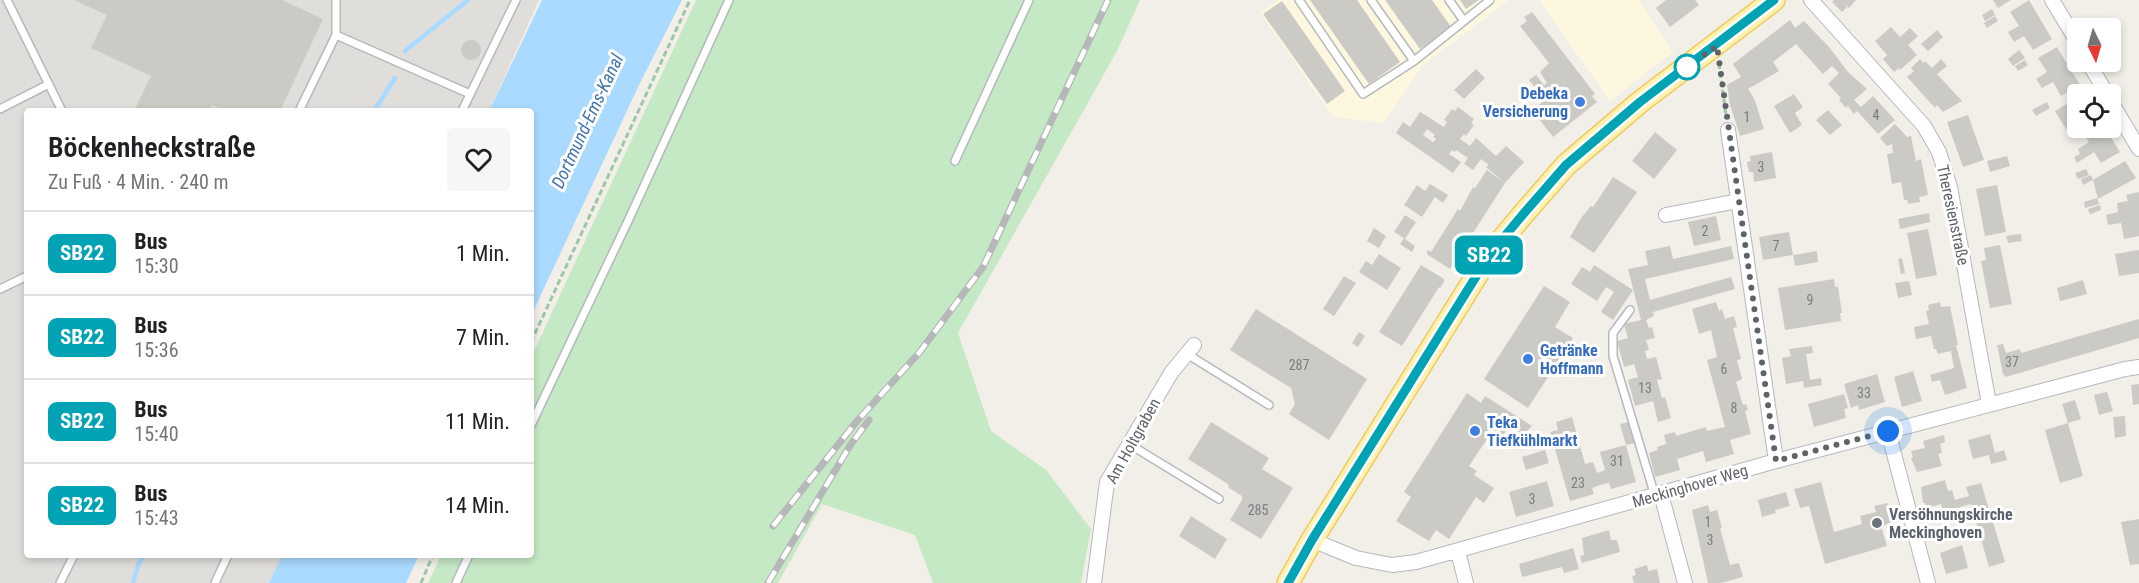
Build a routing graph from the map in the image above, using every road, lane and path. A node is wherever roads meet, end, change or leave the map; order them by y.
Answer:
1 (7, 0) edge
2 (336, 0) edge
3 (516, 0) edge
4 (690, 0) edge
5 (729, 0) edge
6 (1029, 0) edge
7 (1299, 0) edge
8 (1371, 0) edge
9 (1449, 0) edge
10 (1490, 0) edge
11 (1774, 0) edge
12 (1811, 0) edge
13 (2052, 0) edge
14 (1464, 21) junction
15 (2067, 25) edge
16 (336, 35) junction
17 (1717, 46) junction
18 (1414, 61) junction
19 (49, 84) junction
20 (470, 94) junction
21 (61, 108) edge
22 (300, 108) edge
23 (463, 108) edge
24 (0, 109) edge
25 (2121, 119) edge
26 (1728, 130) joint
27 (2139, 149) edge
28 (956, 161) dead end
29 (1738, 201) junction
30 (1666, 215) dead end
31 (24, 277) edge
32 (0, 289) edge
33 (1630, 310) dead end
34 (534, 336) edge
35 (1191, 350) joint
36 (2139, 367) edge
37 (1989, 404) junction
38 (1269, 405) dead end
39 (534, 419) edge
40 (1888, 431) junction
41 (1130, 444) junction
42 (1776, 461) junction
43 (1658, 495) junction
44 (1219, 499) dead end
45 (1312, 540) junction
46 (1458, 552) junction
47 (72, 558) edge
48 (227, 558) edge
49 (433, 558) edge
50 (468, 558) edge
51 (60, 583) edge
52 (215, 583) edge
53 (421, 583) edge
54 (456, 583) edge
55 (1094, 583) edge
56 (1288, 583) edge
57 (1466, 583) edge
58 (1684, 583) edge
59 (1928, 583) edge

1 - 19 lane
2 - 16 lane
3 - 20 lane
4 - 34 path
5 - 39 lane
6 - 28 lane
7 - 18 lane
8 - 18 lane
9 - 14 lane
10 - 14 lane
11 - 17 main road
12 - 37 street, Theresienstraße
13 - 15 street
14 - 18 lane
16 - 20 lane
16 - 22 lane
17 - 26 path
17 - 45 main road
19 - 21 lane
19 - 24 lane
20 - 23 lane
25 - 27 street
26 - 29 street
29 - 30 street
29 - 42 street
31 - 32 lane
33 - 43 lane
35 - 38 lane
35 - 41 street, Am Holtgraben
36 - 37 street, Meckinghover Weg
37 - 40 street, Meckinghover Weg
40 - 42 street, Meckinghover Weg
40 - 59 street
41 - 44 lane
41 - 55 street, Am Holtgraben
42 - 43 street, Meckinghover Weg
43 - 46 street, Meckinghover Weg
43 - 58 street
45 - 46 street, Meckinghover Weg
45 - 56 main road
46 - 57 street
47 - 51 lane
48 - 52 lane
49 - 53 path
50 - 54 lane

